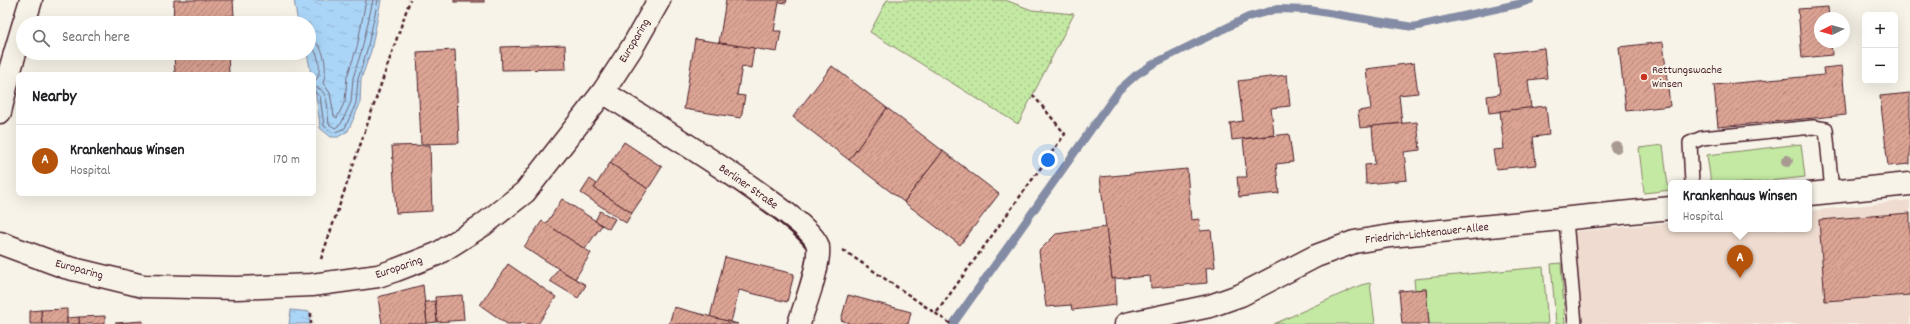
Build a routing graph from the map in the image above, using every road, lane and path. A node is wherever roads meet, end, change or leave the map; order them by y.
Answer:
1 (31, 0) edge
2 (410, 0) edge
3 (659, 0) edge
4 (26, 16) edge
5 (16, 50) edge
6 (603, 92) junction
7 (1033, 96) dead end
8 (0, 112) edge
9 (1692, 180) edge
10 (1910, 184) edge
11 (1832, 191) junction
12 (1812, 194) edge
13 (1668, 208) edge
14 (1566, 220) junction
15 (0, 243) edge
16 (818, 246) junction
17 (312, 285) junction
18 (936, 312) junction
19 (799, 324) edge
20 (951, 324) edge
21 (1126, 324) edge
22 (1575, 324) edge

1 - 4 street
2 - 17 path
3 - 6 street, Europaring
5 - 8 street
6 - 16 street, Berliner Straße
6 - 17 street, Europaring
7 - 18 path
9 - 11 lane
10 - 11 street
11 - 12 street
13 - 14 street, Friedrich-Lichtenauer-Allee
14 - 21 street, Friedrich-Lichtenauer-Allee
14 - 22 lane
15 - 17 street, Europaring
16 - 18 path
16 - 19 street
18 - 20 path

